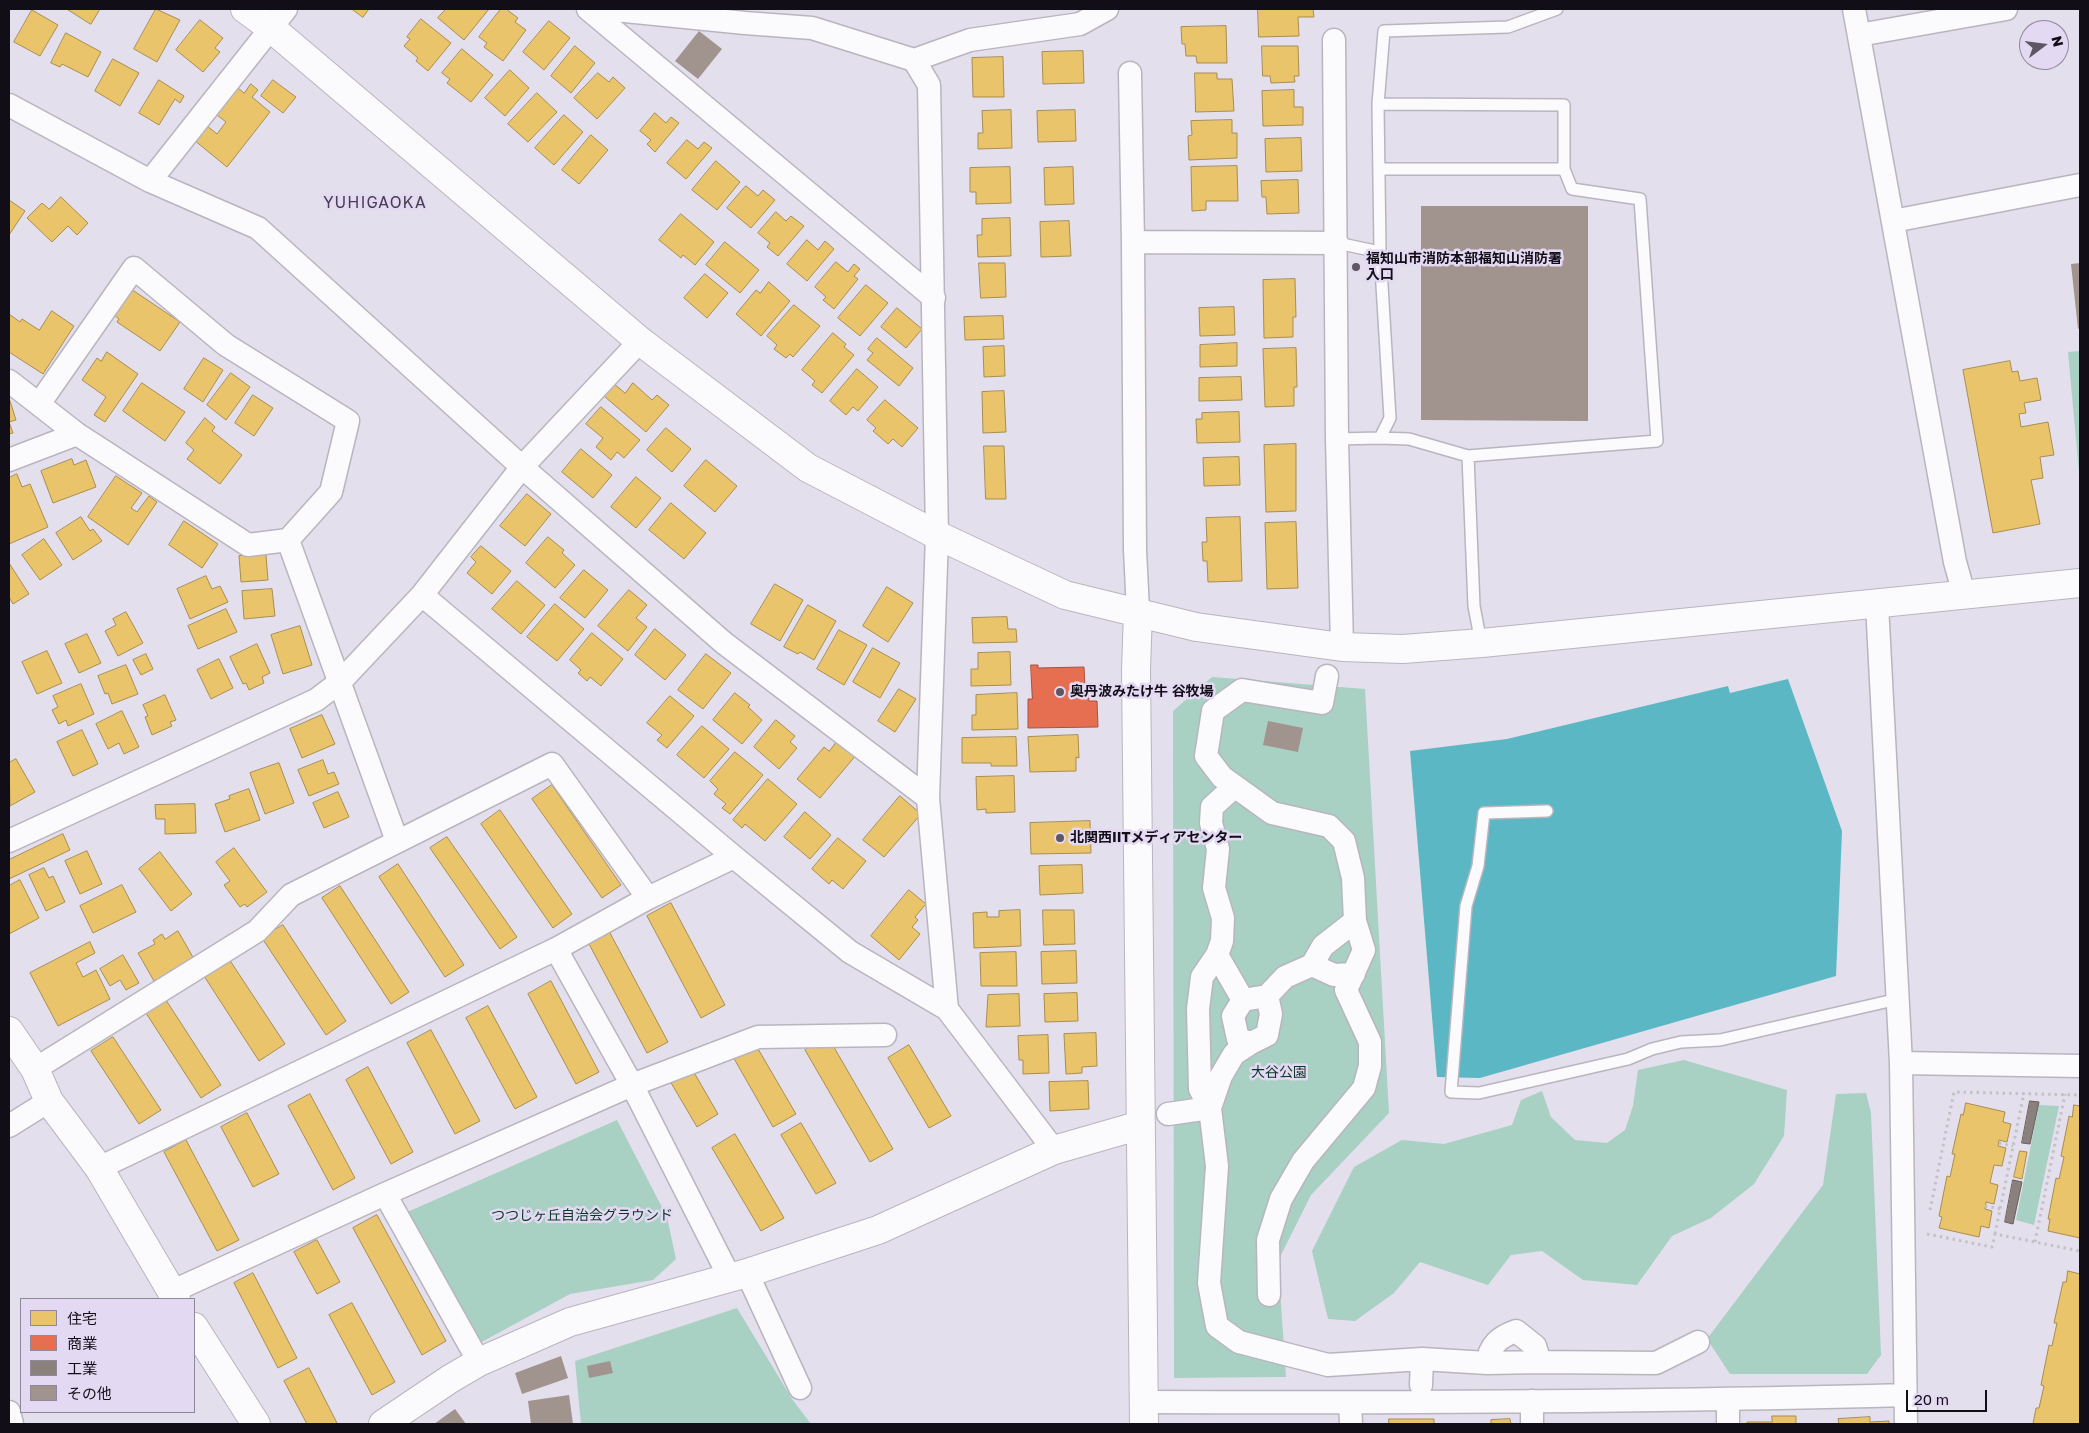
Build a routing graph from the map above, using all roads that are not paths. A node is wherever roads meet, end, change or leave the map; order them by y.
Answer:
1 (244, 9) edge
2 (588, 9) edge
3 (605, 9) edge
4 (1107, 9) edge
5 (1557, 9) edge
6 (1854, 9) edge
7 (2006, 9) edge
8 (278, 19) edge
9 (1859, 35) junction
10 (1334, 40) dead end
11 (914, 60) junction
12 (1130, 73) dead end
13 (9, 104) edge
14 (1378, 104) junction
15 (1379, 169) junction
16 (1564, 169) junction
17 (150, 181) junction
18 (2080, 185) edge
19 (1893, 221) junction
20 (1133, 242) junction
21 (1336, 243) junction
22 (1380, 252) junction
23 (934, 298) junction
24 (640, 341) junction
25 (9, 381) edge
26 (39, 404) junction
27 (77, 434) junction
28 (1337, 438) junction
29 (1380, 438) junction
30 (1468, 456) junction
31 (9, 460) edge
32 (522, 467) junction
33 (938, 535) junction
34 (288, 540) junction
35 (2080, 583) edge
36 (1964, 594) junction
37 (422, 595) junction
38 (1877, 604) junction
39 (1138, 611) junction
40 (1482, 644) junction
41 (1342, 647) junction
42 (1327, 676) dead end
43 (340, 682) junction
44 (1234, 786) junction
45 (928, 798) junction
46 (1547, 811) dead end
47 (9, 841) edge
48 (397, 841) junction
49 (734, 857) junction
50 (648, 898) junction
51 (1355, 921) junction
52 (556, 949) junction
53 (1217, 955) junction
54 (1312, 965) junction
55 (1354, 974) junction
56 (1267, 996) junction
57 (1243, 1000) junction
58 (1898, 1000) junction
59 (947, 1010) junction
60 (9, 1031) edge
61 (885, 1035) dead end
62 (1251, 1043) junction
63 (1901, 1063) junction
64 (2080, 1066) edge
65 (35, 1068) junction
66 (632, 1085) junction
67 (49, 1101) junction
68 (1210, 1108) junction
69 (1168, 1114) dead end
70 (1141, 1125) junction
71 (9, 1126) edge
72 (1054, 1150) junction
73 (99, 1168) junction
74 (385, 1194) junction
75 (739, 1276) junction
76 (1269, 1295) dead end
77 (174, 1296) edge
78 (195, 1329) edge
79 (1698, 1342) dead end
80 (1422, 1359) junction
81 (479, 1362) junction
82 (1540, 1362) junction
83 (1486, 1363) junction
84 (1422, 1385) dead end
85 (800, 1388) dead end
86 (1905, 1395) junction
87 (1728, 1400) junction
88 (1532, 1401) junction
89 (9, 1412) edge
90 (1144, 1413) edge
91 (1351, 1414) edge
92 (12, 1424) edge
93 (256, 1424) edge
94 (383, 1424) edge
95 (1532, 1424) edge
96 (1728, 1424) edge
97 (1906, 1424) edge

1 - 8 street
2 - 23 street
3 - 11 street
4 - 11 street
5 - 14 lane
6 - 9 street
7 - 9 street
8 - 17 street
8 - 24 street
9 - 19 street
10 - 21 street
11 - 23 street
12 - 20 street
13 - 17 street
14 - 15 lane
14 - 16 lane
15 - 16 lane
15 - 22 lane
16 - 30 lane
17 - 32 street
18 - 19 street
19 - 36 street
20 - 21 street
20 - 39 street
21 - 22 lane
21 - 28 street
22 - 29 lane
23 - 33 street
24 - 32 street
24 - 33 street
25 - 26 street
26 - 27 street
26 - 34 street
27 - 31 street
27 - 34 street
28 - 29 lane
28 - 41 street
29 - 30 lane
30 - 40 lane
32 - 37 street
32 - 45 street
33 - 39 street
33 - 45 street
34 - 43 street
35 - 36 street
36 - 38 street
37 - 43 street
37 - 49 street
38 - 40 street
38 - 58 street
39 - 41 street
39 - 70 street
40 - 41 street
42 - 44 street
43 - 47 street
43 - 48 street
44 - 51 street
44 - 53 street
45 - 59 street
46 - 58 lane
48 - 50 street
48 - 65 street
49 - 50 street
49 - 59 street
50 - 52 street
51 - 54 street
51 - 55 street
52 - 66 street
52 - 73 street
53 - 57 street
53 - 68 street
54 - 55 street
54 - 56 street
55 - 76 street
56 - 57 street
56 - 62 street
57 - 62 street
58 - 63 street
59 - 72 street
60 - 65 street
61 - 66 street
62 - 68 street
63 - 64 street
63 - 86 street
65 - 67 street
66 - 74 street
66 - 75 street
67 - 71 street
67 - 73 street
68 - 69 street
68 - 80 street
70 - 72 street
70 - 90 street
72 - 75 street
73 - 77 street
74 - 77 street
74 - 81 street
75 - 81 street
75 - 85 street
78 - 93 street
79 - 82 street
80 - 83 street
80 - 84 street
81 - 94 street
82 - 83 street
82 - 83 street
86 - 87 street
86 - 97 street
87 - 88 street
87 - 96 street
88 - 91 street
88 - 95 street
89 - 92 street
90 - 91 street

